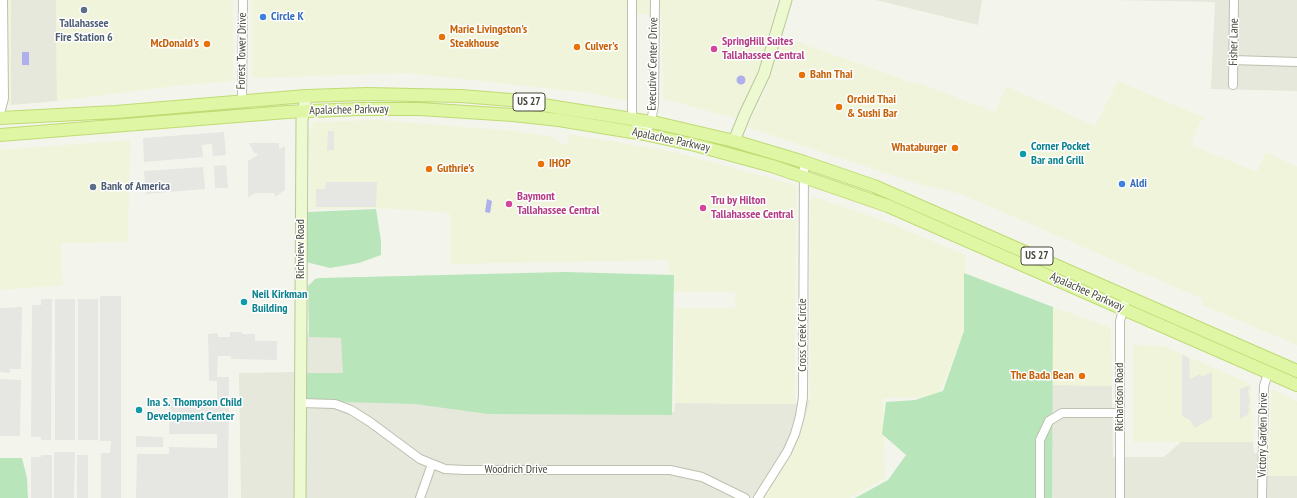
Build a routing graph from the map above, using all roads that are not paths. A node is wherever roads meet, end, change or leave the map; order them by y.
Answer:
1 (4, 0) edge
2 (243, 0) edge
3 (632, 0) edge
4 (654, 0) edge
5 (786, 0) edge
6 (1234, 0) edge
7 (1233, 60) junction
8 (1297, 62) edge
9 (1233, 85) dead end
10 (306, 96) junction
11 (489, 98) junction
12 (242, 103) junction
13 (304, 111) junction
14 (461, 111) junction
15 (116, 112) junction
16 (0, 114) edge
17 (0, 118) edge
18 (632, 118) junction
19 (651, 122) junction
20 (133, 125) junction
21 (85, 128) junction
22 (0, 134) edge
23 (644, 134) junction
24 (734, 141) junction
25 (804, 162) junction
26 (804, 176) junction
27 (1127, 296) junction
28 (1124, 308) junction
29 (1292, 369) edge
30 (1268, 373) junction
31 (1297, 385) edge
32 (300, 403) junction
33 (1120, 412) junction
34 (432, 464) junction
35 (300, 498) edge
36 (420, 498) edge
37 (745, 498) edge
38 (758, 498) edge
39 (1040, 498) edge
40 (1120, 498) edge
41 (1262, 498) edge

1 - 16 street
2 - 12 street, Forest Tower Drive
3 - 18 street, Executive Center Drive
4 - 19 street, Executive Center Drive
5 - 24 street
6 - 7 street, Fisher Lane
7 - 8 street
7 - 9 street, Fisher Lane
10 - 11 main road, Apalachee Parkway / US 27
10 - 12 main road, Apalachee Parkway / US 27
10 - 13 street, Richview Road
11 - 14 main road
11 - 18 main road, Apalachee Parkway / US 27
12 - 15 main road, Apalachee Parkway / US 27
13 - 14 main road, Apalachee Parkway / US 27
13 - 20 main road, Apalachee Parkway / US 27
13 - 32 street, Richview Road
14 - 23 main road, Apalachee Parkway / US 27
15 - 17 main road, Apalachee Parkway / US 27
15 - 20 main road
15 - 21 main road
18 - 19 main road, Apalachee Parkway / US 27
18 - 23 street, Executive Center Drive
19 - 23 street, Executive Center Drive
19 - 24 main road, Apalachee Parkway / US 27
20 - 21 main road, Apalachee Parkway / US 27
21 - 22 main road, Apalachee Parkway / US 27
23 - 26 main road, Apalachee Parkway / US 27
24 - 25 main road, Apalachee Parkway / US 27
25 - 26 street, Cross Creek Circle
25 - 27 main road, Apalachee Parkway / US 27
26 - 28 main road, Apalachee Parkway / US 27
26 - 38 street, Cross Creek Circle
27 - 28 street, Richardson Road
27 - 29 main road, Apalachee Parkway / US 27
28 - 30 main road, Apalachee Parkway / US 27
28 - 33 street, Richardson Road
29 - 30 main road
30 - 31 main road, Apalachee Parkway / US 27
30 - 41 street, Victory Garden Drive
32 - 34 street, Woodrich Drive
32 - 35 street, Richview Road
33 - 39 street
33 - 40 street, Richardson Road
34 - 36 street
34 - 37 street, Woodrich Drive

